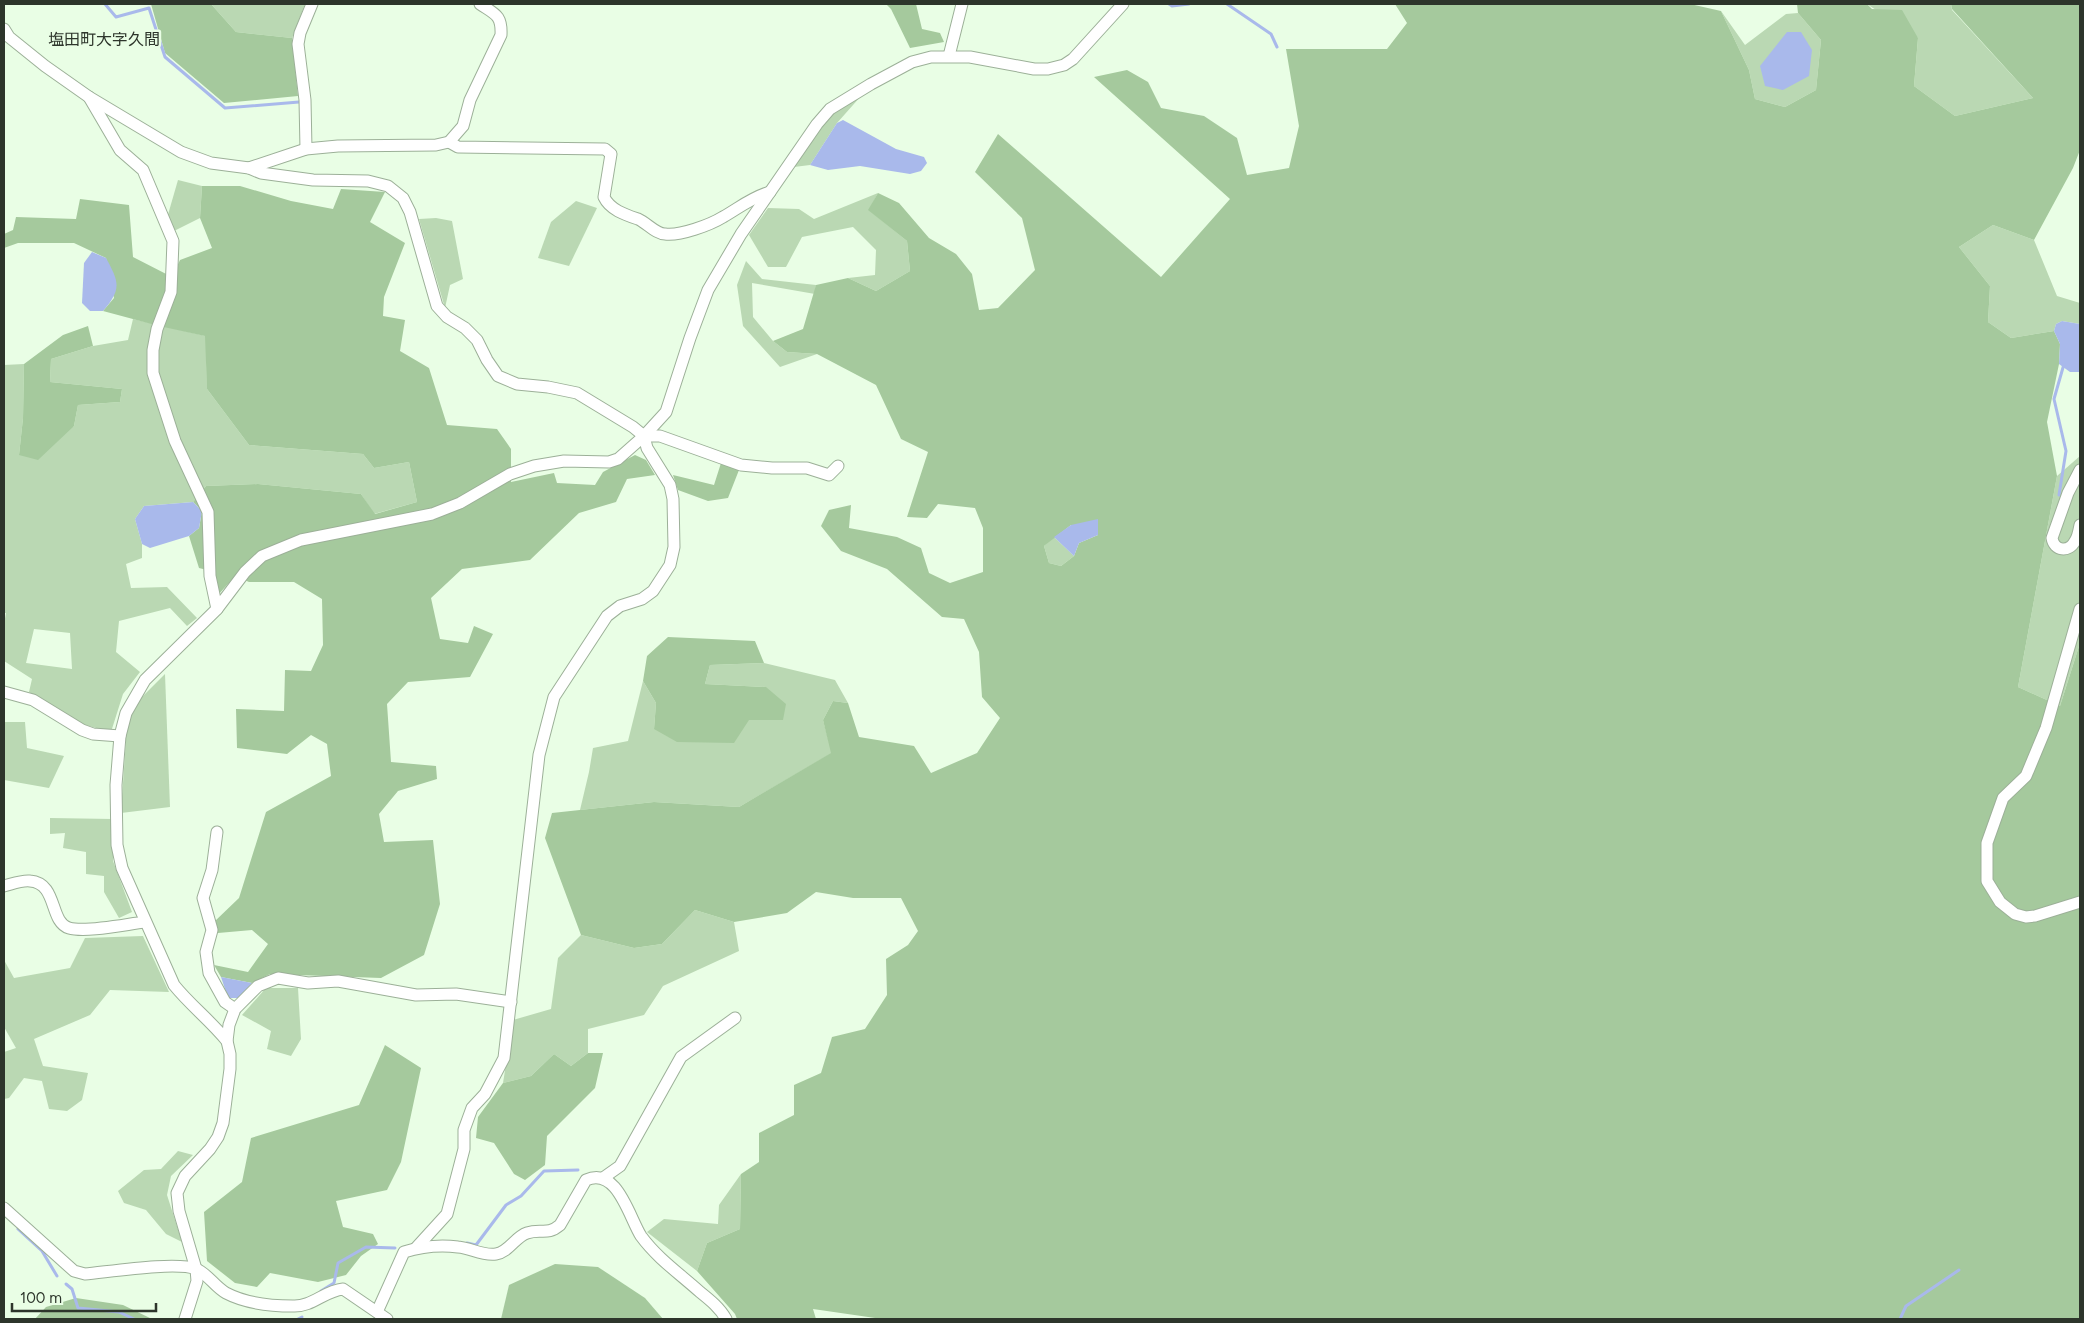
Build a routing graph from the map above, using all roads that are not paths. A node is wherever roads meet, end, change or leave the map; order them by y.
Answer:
1 (312, 4) edge
2 (480, 4) edge
3 (962, 4) edge
4 (1123, 4) edge
5 (4, 30) edge
6 (949, 56) junction
7 (89, 97) junction
8 (449, 142) junction
9 (306, 149) junction
10 (249, 168) junction
11 (770, 192) junction
12 (644, 436) junction
13 (838, 466) dead end
14 (2080, 470) edge
15 (2080, 525) edge
16 (217, 609) junction
17 (2080, 609) edge
18 (4, 692) edge
19 (120, 736) junction
20 (217, 832) dead end
21 (4, 886) edge
22 (2080, 902) edge
23 (146, 922) junction
24 (511, 1002) junction
25 (235, 1009) junction
26 (735, 1018) dead end
27 (227, 1041) junction
28 (603, 1178) junction
29 (4, 1208) edge
30 (416, 1248) junction
31 (196, 1269) junction
32 (377, 1312) junction
33 (185, 1319) edge
34 (387, 1319) edge
35 (726, 1319) edge

1 - 9 street
2 - 8 street
3 - 6 street
4 - 6 street
5 - 7 street
6 - 11 street
7 - 10 street
7 - 16 street
8 - 9 street
8 - 11 street
9 - 10 street
10 - 12 street
11 - 12 street
12 - 13 street
12 - 16 street
12 - 24 street
14 - 15 street
16 - 19 street
17 - 22 street
18 - 19 street
19 - 23 street
20 - 25 street
21 - 23 street
23 - 27 street
24 - 25 street
24 - 30 street
25 - 27 street
26 - 28 street
27 - 31 street
28 - 30 street
28 - 35 street
29 - 31 street
30 - 32 street
31 - 32 street
31 - 33 street
32 - 34 street

